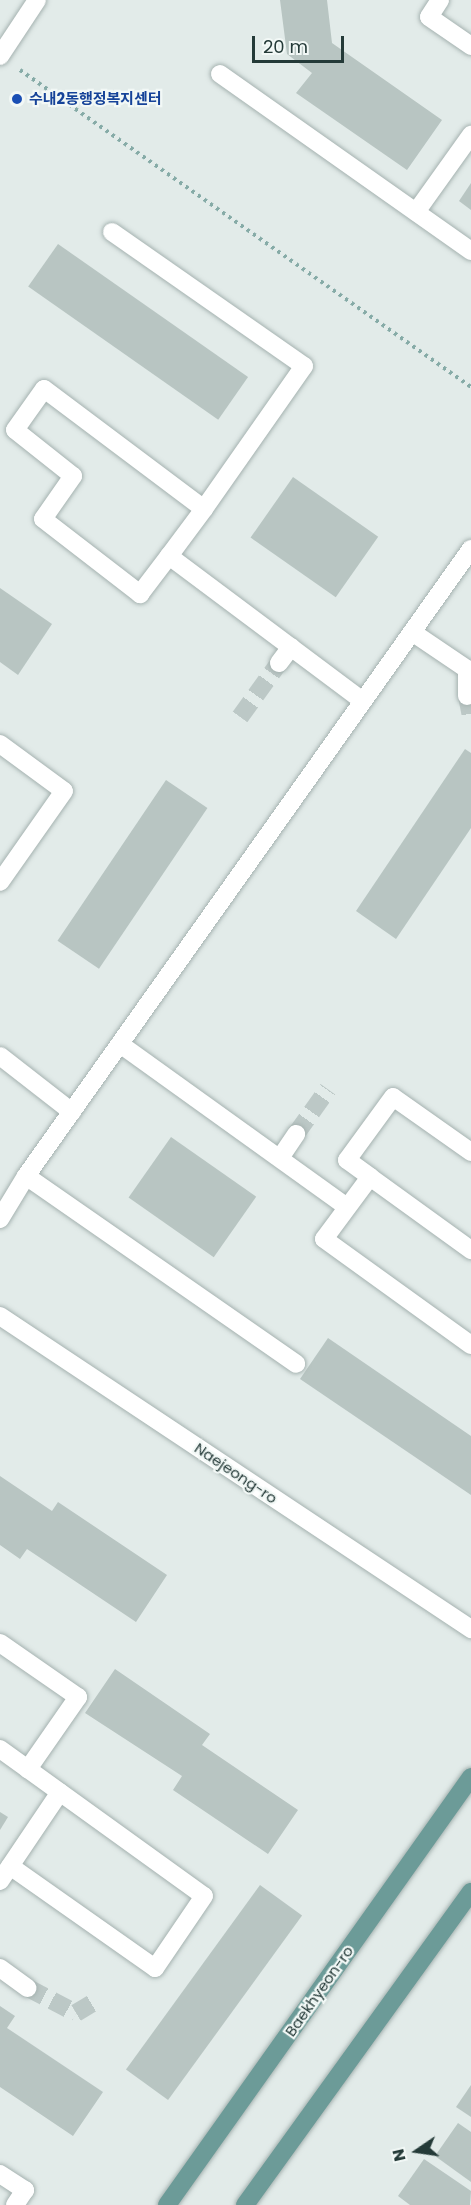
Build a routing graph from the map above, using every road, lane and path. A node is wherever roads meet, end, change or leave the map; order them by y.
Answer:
1 (37, 0) edge
2 (440, 0) edge
3 (471, 46) edge
4 (0, 56) edge
5 (219, 74) dead end
6 (471, 135) edge
7 (416, 212) junction
8 (112, 232) dead end
9 (471, 251) edge
10 (471, 387) edge
11 (204, 509) junction
12 (471, 549) edge
13 (169, 556) junction
14 (412, 632) junction
15 (291, 647) junction
16 (279, 663) tunnel mouth
17 (469, 670) edge
18 (467, 696) dead end
19 (363, 701) junction
20 (0, 744) edge
21 (0, 882) edge
22 (120, 1044) junction
23 (0, 1056) edge
24 (72, 1112) junction
25 (296, 1134) tunnel mouth
26 (471, 1152) edge
27 (280, 1158) junction
28 (26, 1176) junction
29 (370, 1177) junction
30 (347, 1207) junction
31 (0, 1219) edge
32 (471, 1250) edge
33 (0, 1316) edge
34 (471, 1345) edge
35 (296, 1364) dead end
36 (471, 1629) edge
37 (0, 1643) edge
38 (0, 1749) edge
39 (28, 1769) junction
40 (471, 1777) edge
41 (60, 1792) junction
42 (5, 1873) edge
43 (471, 1892) edge
44 (0, 1968) edge
45 (28, 1988) tunnel mouth
46 (0, 2174) edge
47 (15, 2205) edge
48 (167, 2205) edge
49 (245, 2205) edge

1 - 4 street
2 - 3 street
4 - 10 path
5 - 7 street
6 - 7 street
7 - 9 street
8 - 11 street
11 - 13 street
11 - 13 street
12 - 14 street
13 - 15 street
14 - 17 street
14 - 19 street
15 - 16 street
15 - 19 street
17 - 18 street
19 - 22 street
20 - 21 street
22 - 24 street
22 - 27 street
23 - 24 street
24 - 28 street
25 - 27 street
26 - 29 street
27 - 30 street
28 - 31 street
28 - 35 street
29 - 30 street
29 - 32 street
30 - 34 street
33 - 36 street, Naejeong-ro
37 - 39 street
38 - 39 street
39 - 41 street
40 - 48 main road, Baekhyeon-ro
41 - 42 street
41 - 42 street
43 - 49 main road
44 - 45 street
46 - 47 street

